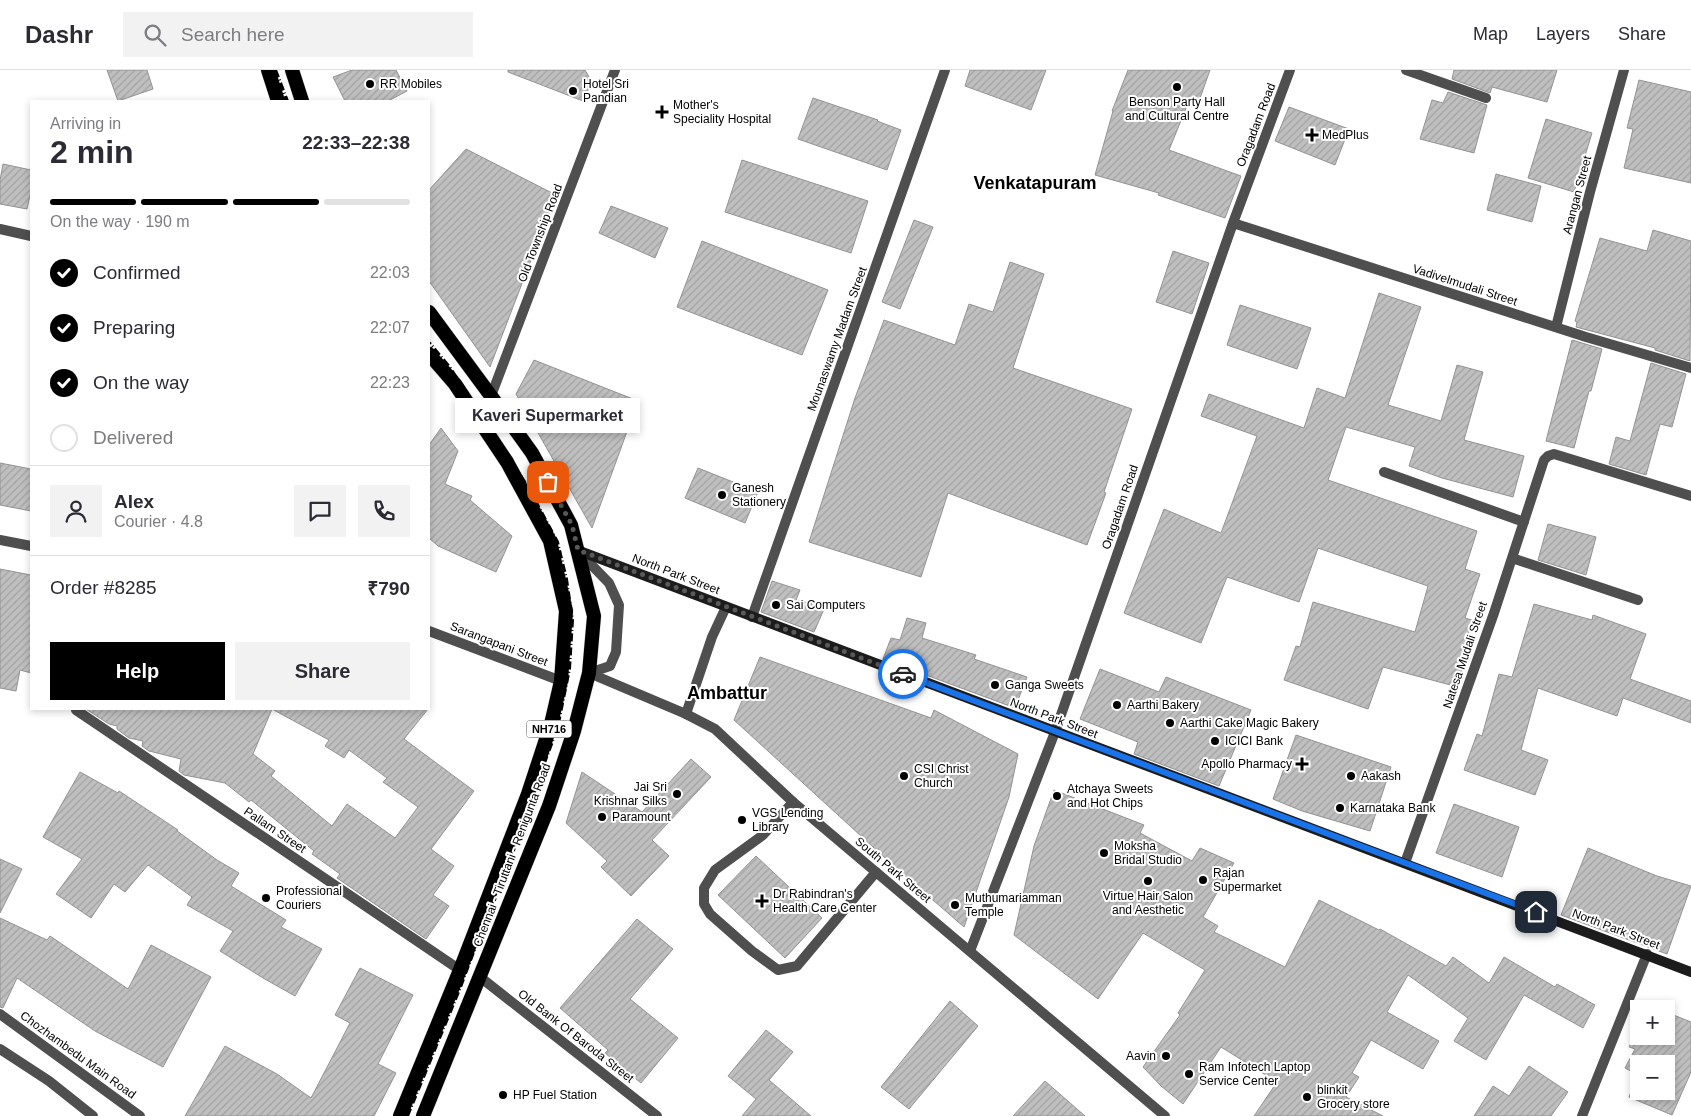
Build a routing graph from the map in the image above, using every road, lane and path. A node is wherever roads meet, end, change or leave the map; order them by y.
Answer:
1 (268, 70) edge
2 (292, 70) edge
3 (945, 70) edge
4 (1290, 70) edge
5 (1406, 70) edge
6 (1624, 70) edge
7 (611, 73) edge
8 (1486, 98) dead end
9 (278, 100) edge
10 (302, 100) edge
11 (1233, 223) junction
12 (0, 229) edge
13 (30, 236) edge
14 (430, 313) edge
15 (1556, 327) junction
16 (430, 355) edge
17 (1691, 368) edge
18 (491, 396) junction
19 (1384, 472) dead end
20 (1691, 496) edge
21 (1524, 522) junction
22 (0, 540) edge
23 (30, 546) edge
24 (578, 550) junction
25 (1512, 558) junction
26 (1638, 600) dead end
27 (726, 607) junction
28 (752, 616) junction
29 (430, 631) edge
30 (589, 673) junction
31 (561, 681) junction
32 (76, 710) dead end
33 (686, 714) junction
34 (1055, 732) junction
35 (793, 802) junction
36 (1405, 863) junction
37 (876, 872) junction
38 (970, 951) junction
39 (1648, 954) junction
40 (460, 970) junction
41 (1691, 972) edge
42 (480, 977) junction
43 (0, 1014) edge
44 (0, 1049) edge
45 (93, 1116) edge
46 (140, 1116) edge
47 (400, 1116) edge
48 (423, 1116) edge
49 (657, 1116) edge
50 (1165, 1116) edge
51 (1582, 1116) edge

1 - 9 highway
2 - 10 highway
3 - 28 street, Mounaswamy Madam Street
4 - 11 street, Oragadam Road
5 - 8 street
6 - 15 street, Arangan Street
7 - 18 street, Old Township Road
11 - 15 street, Vadivelmudali Street
11 - 34 street, Oragadam Road
12 - 13 street
14 - 18 highway, Chennai - Tiruttani - Renigunta Road / NH716
15 - 17 street, Vadivelmudali Street
16 - 31 highway, Chennai - Tiruttani - Renigunta Road / NH716
18 - 24 highway, Chennai - Tiruttani - Renigunta Road / NH716
19 - 21 street
20 - 21 street, Natesa Mudali Street
21 - 25 street, Natesa Mudali Street
22 - 23 street
24 - 27 main road, North Park Street
24 - 30 highway, Chennai - Tiruttani - Renigunta Road / NH716
24 - 30 street
25 - 26 street
25 - 36 street, Natesa Mudali Street
27 - 28 main road, North Park Street
27 - 33 street
28 - 34 main road, North Park Street
29 - 31 street, Sarangapani Street
30 - 33 street, South Park Street
30 - 42 highway, Chennai - Tiruttani - Renigunta Road / NH716
31 - 40 highway, Chennai - Tiruttani - Renigunta Road / NH716
32 - 40 street, Pallam Street
33 - 35 street, South Park Street
34 - 36 main road, North Park Street
34 - 38 street, Oragadam Road
35 - 37 street, South Park Street
35 - 37 street
36 - 39 main road, North Park Street
37 - 38 street, South Park Street
38 - 50 street, South Park Street
39 - 41 main road, North Park Street
39 - 51 street
40 - 47 highway, Chennai - Tiruttani - Renigunta Road / NH716
42 - 48 highway, Chennai - Tiruttani - Renigunta Road / NH716
42 - 49 street, Old Bank Of Baroda Street
43 - 46 street, Chozhambedu Main Road
44 - 45 street

